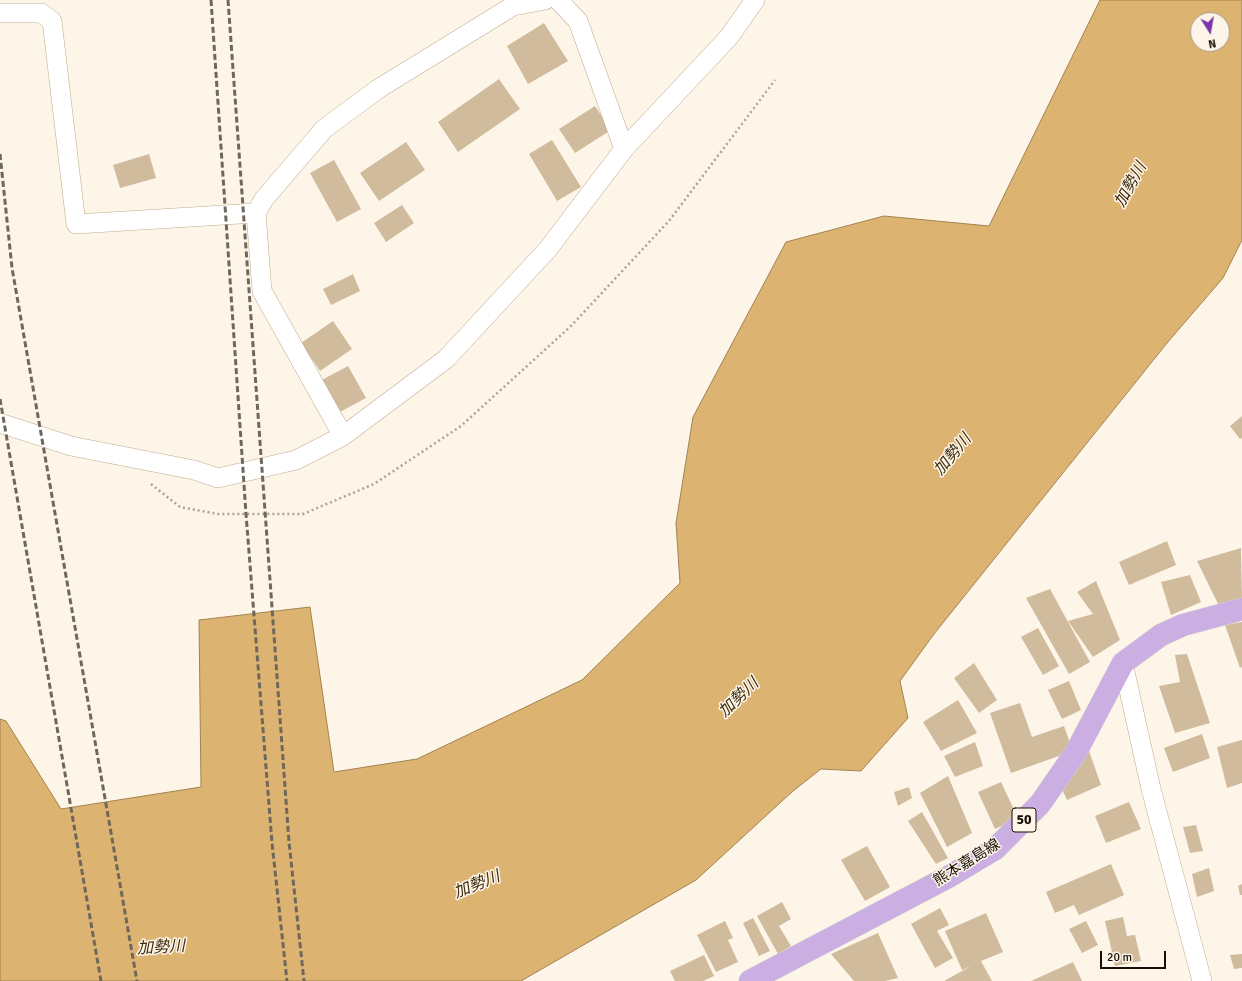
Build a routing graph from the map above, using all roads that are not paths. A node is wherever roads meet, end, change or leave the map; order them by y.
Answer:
1 (545, 0) edge
2 (558, 0) edge
3 (755, 0) edge
4 (0, 13) edge
5 (624, 148) junction
6 (256, 213) junction
7 (0, 423) edge
8 (343, 436) junction
9 (1242, 608) edge
10 (1123, 663) junction
11 (750, 981) edge
12 (1202, 981) edge

1 - 6 street
2 - 5 street
3 - 5 street
4 - 6 street
5 - 8 street
6 - 8 street
7 - 8 street
9 - 10 main road, 熊本嘉島線 / 50
10 - 11 main road, 熊本嘉島線 / 50
10 - 12 street

